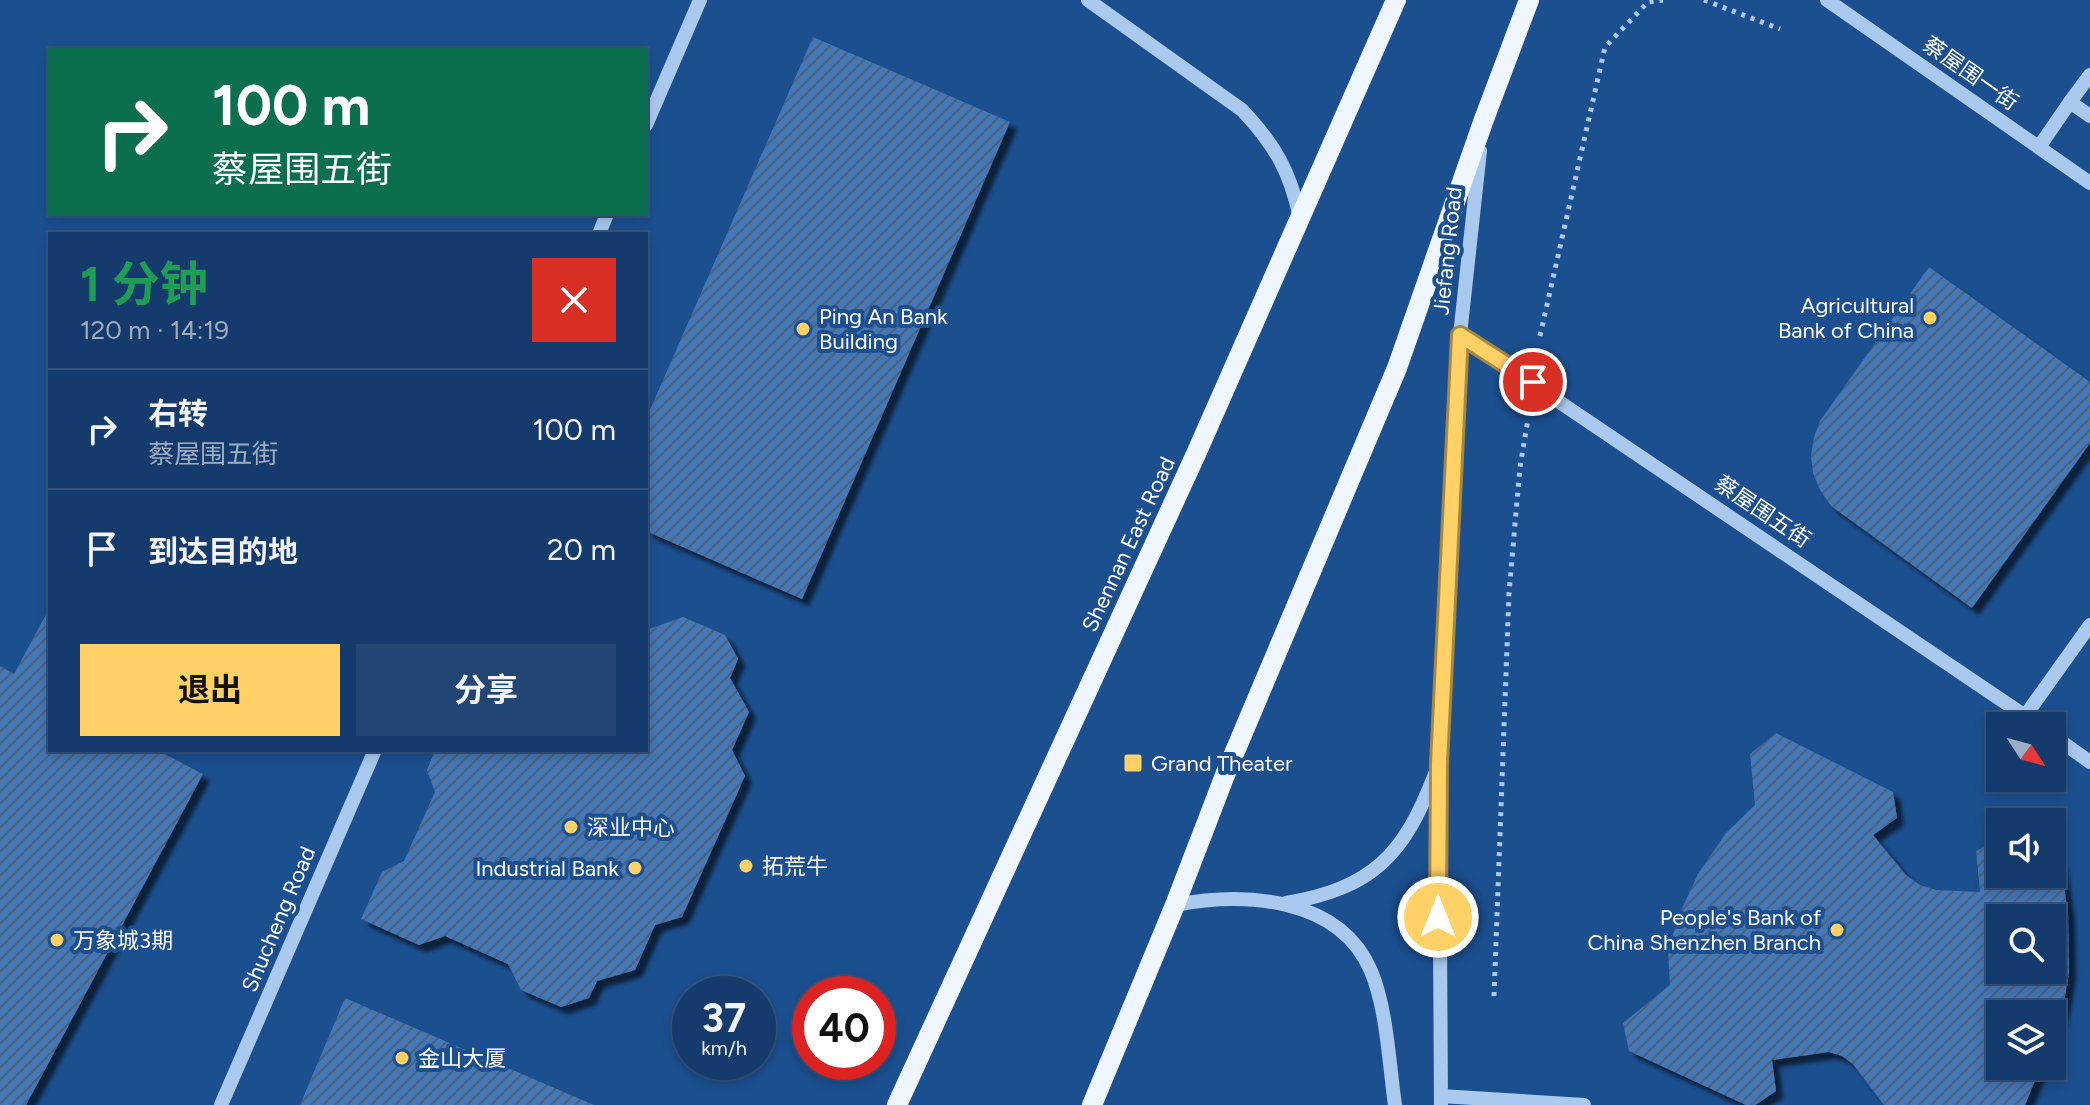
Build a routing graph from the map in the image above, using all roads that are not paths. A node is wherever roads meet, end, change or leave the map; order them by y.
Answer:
1 (700, 0) edge
2 (1088, 0) edge
3 (1396, 0) edge
4 (1529, 0) edge
5 (1827, 0) edge
6 (2090, 75) edge
7 (2070, 102) junction
8 (2090, 116) edge
9 (648, 120) edge
10 (1483, 122) junction
11 (2039, 147) junction
12 (2090, 183) edge
13 (1300, 218) junction
14 (1460, 335) junction
15 (2090, 625) edge
16 (2019, 712) edge
17 (2028, 712) edge
18 (2066, 745) edge
19 (374, 752) edge
20 (2090, 762) edge
21 (1439, 763) junction
22 (1285, 903) junction
23 (1175, 905) junction
24 (1441, 1100) edge
25 (221, 1105) edge
26 (897, 1105) edge
27 (1092, 1105) edge
28 (1395, 1105) edge
29 (1584, 1105) edge

1 - 9 street
2 - 13 street
3 - 13 main road, Shennan East Road
4 - 10 main road
5 - 11 street, 蔡屋围一街
6 - 7 street
7 - 8 street
7 - 11 street
10 - 14 street, Jiefang Road
10 - 23 main road
11 - 12 street, 蔡屋围一街
13 - 26 main road, Shennan East Road
14 - 16 street, 蔡屋围五街
14 - 21 street, Jiefang Road
15 - 17 street
18 - 20 street
19 - 25 street, Shucheng Road
21 - 22 street
21 - 24 street, Jiefang Road
22 - 23 street
22 - 28 street
23 - 27 main road
24 - 29 street

